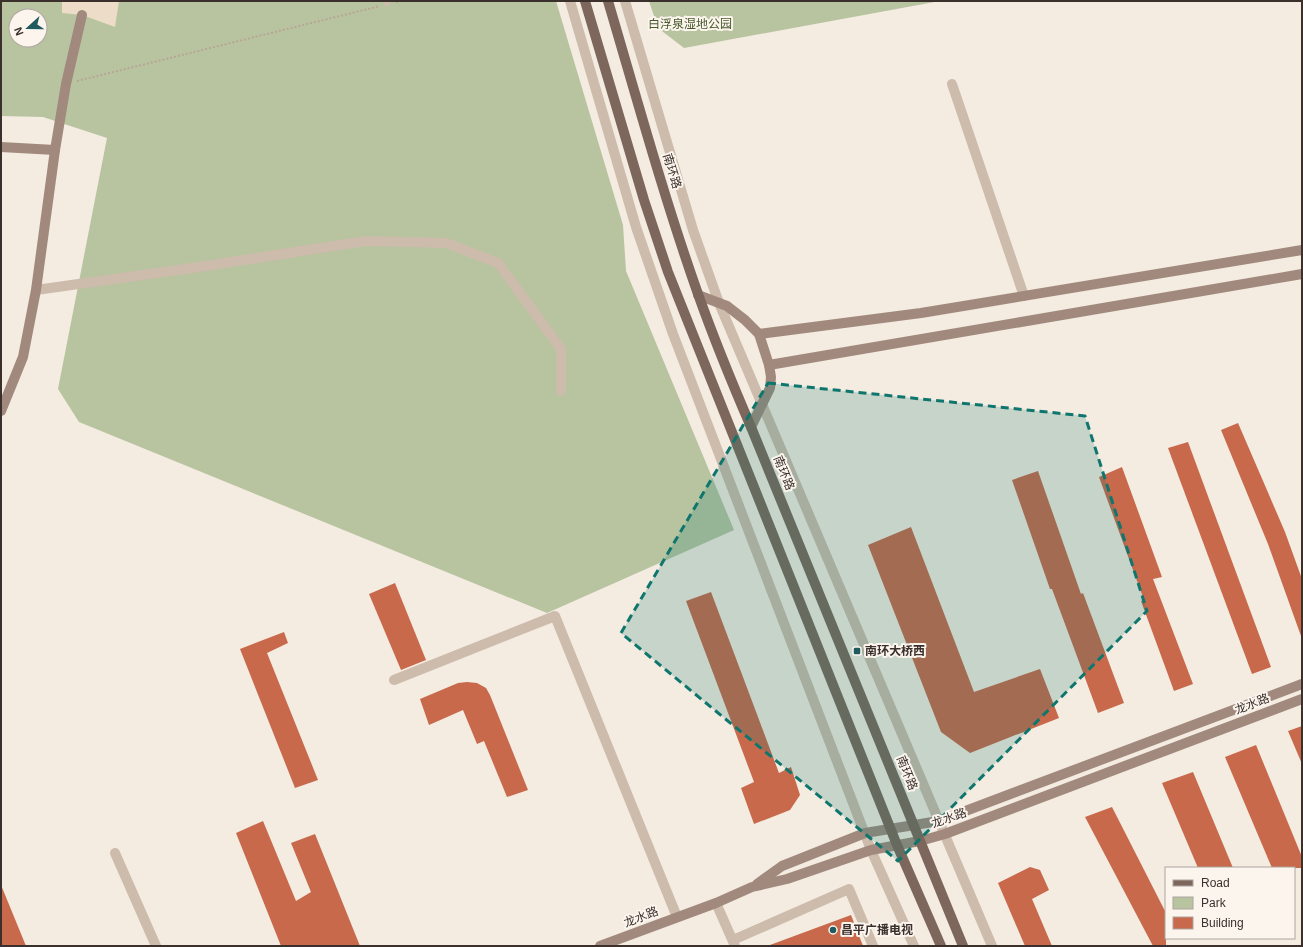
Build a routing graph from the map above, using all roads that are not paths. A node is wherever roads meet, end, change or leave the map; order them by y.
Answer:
1 (570, 1) edge
2 (586, 1) edge
3 (608, 1) edge
4 (625, 1) edge
5 (82, 16) dead end
6 (952, 84) dead end
7 (1, 147) edge
8 (55, 150) junction
9 (1302, 250) edge
10 (1302, 274) edge
11 (36, 290) junction
12 (698, 295) junction
13 (1024, 296) junction
14 (719, 303) junction
15 (759, 334) junction
16 (769, 365) junction
17 (561, 391) dead end
18 (5, 393) edge
19 (762, 404) junction
20 (1, 411) edge
21 (751, 427) junction
22 (394, 680) dead end
23 (1302, 684) edge
24 (1302, 699) edge
25 (939, 821) junction
26 (914, 825) junction
27 (891, 829) junction
28 (865, 833) junction
29 (945, 834) junction
30 (920, 841) junction
31 (897, 845) junction
32 (871, 850) junction
33 (115, 853) dead end
34 (752, 887) junction
35 (716, 902) junction
36 (677, 917) junction
37 (615, 943) edge
38 (734, 943) edge
39 (156, 946) edge
40 (600, 946) edge
41 (873, 946) edge
42 (914, 946) edge
43 (941, 946) edge
44 (964, 946) edge
45 (992, 946) edge

1 - 28 street
2 - 27 main road
3 - 12 main road, 南环路
4 - 14 street
5 - 8 street
6 - 13 street
7 - 8 street
8 - 11 street
9 - 13 street
10 - 16 street
11 - 17 street
11 - 18 street
12 - 14 street
12 - 21 main road, 南环路
13 - 15 street
14 - 15 street
14 - 19 street
15 - 16 street
16 - 19 street
18 - 20 street
19 - 21 street
19 - 25 street
21 - 26 main road, 南环路
22 - 36 street
23 - 25 street, 龙水路
24 - 29 street, 龙水路
25 - 26 street, 龙水路
25 - 29 street
26 - 27 street, 龙水路
26 - 30 main road, 南环路
27 - 28 street, 龙水路
27 - 31 main road
28 - 32 street
28 - 34 street, 龙水路
29 - 30 street, 龙水路
29 - 45 street
30 - 31 street, 龙水路
30 - 44 main road, 南环路
31 - 32 street, 龙水路
31 - 43 main road
32 - 34 street, 龙水路
32 - 42 street
33 - 39 street
34 - 35 street, 龙水路
35 - 36 street, 龙水路
35 - 38 street
36 - 37 street, 龙水路
37 - 40 street, 龙水路
38 - 41 street

